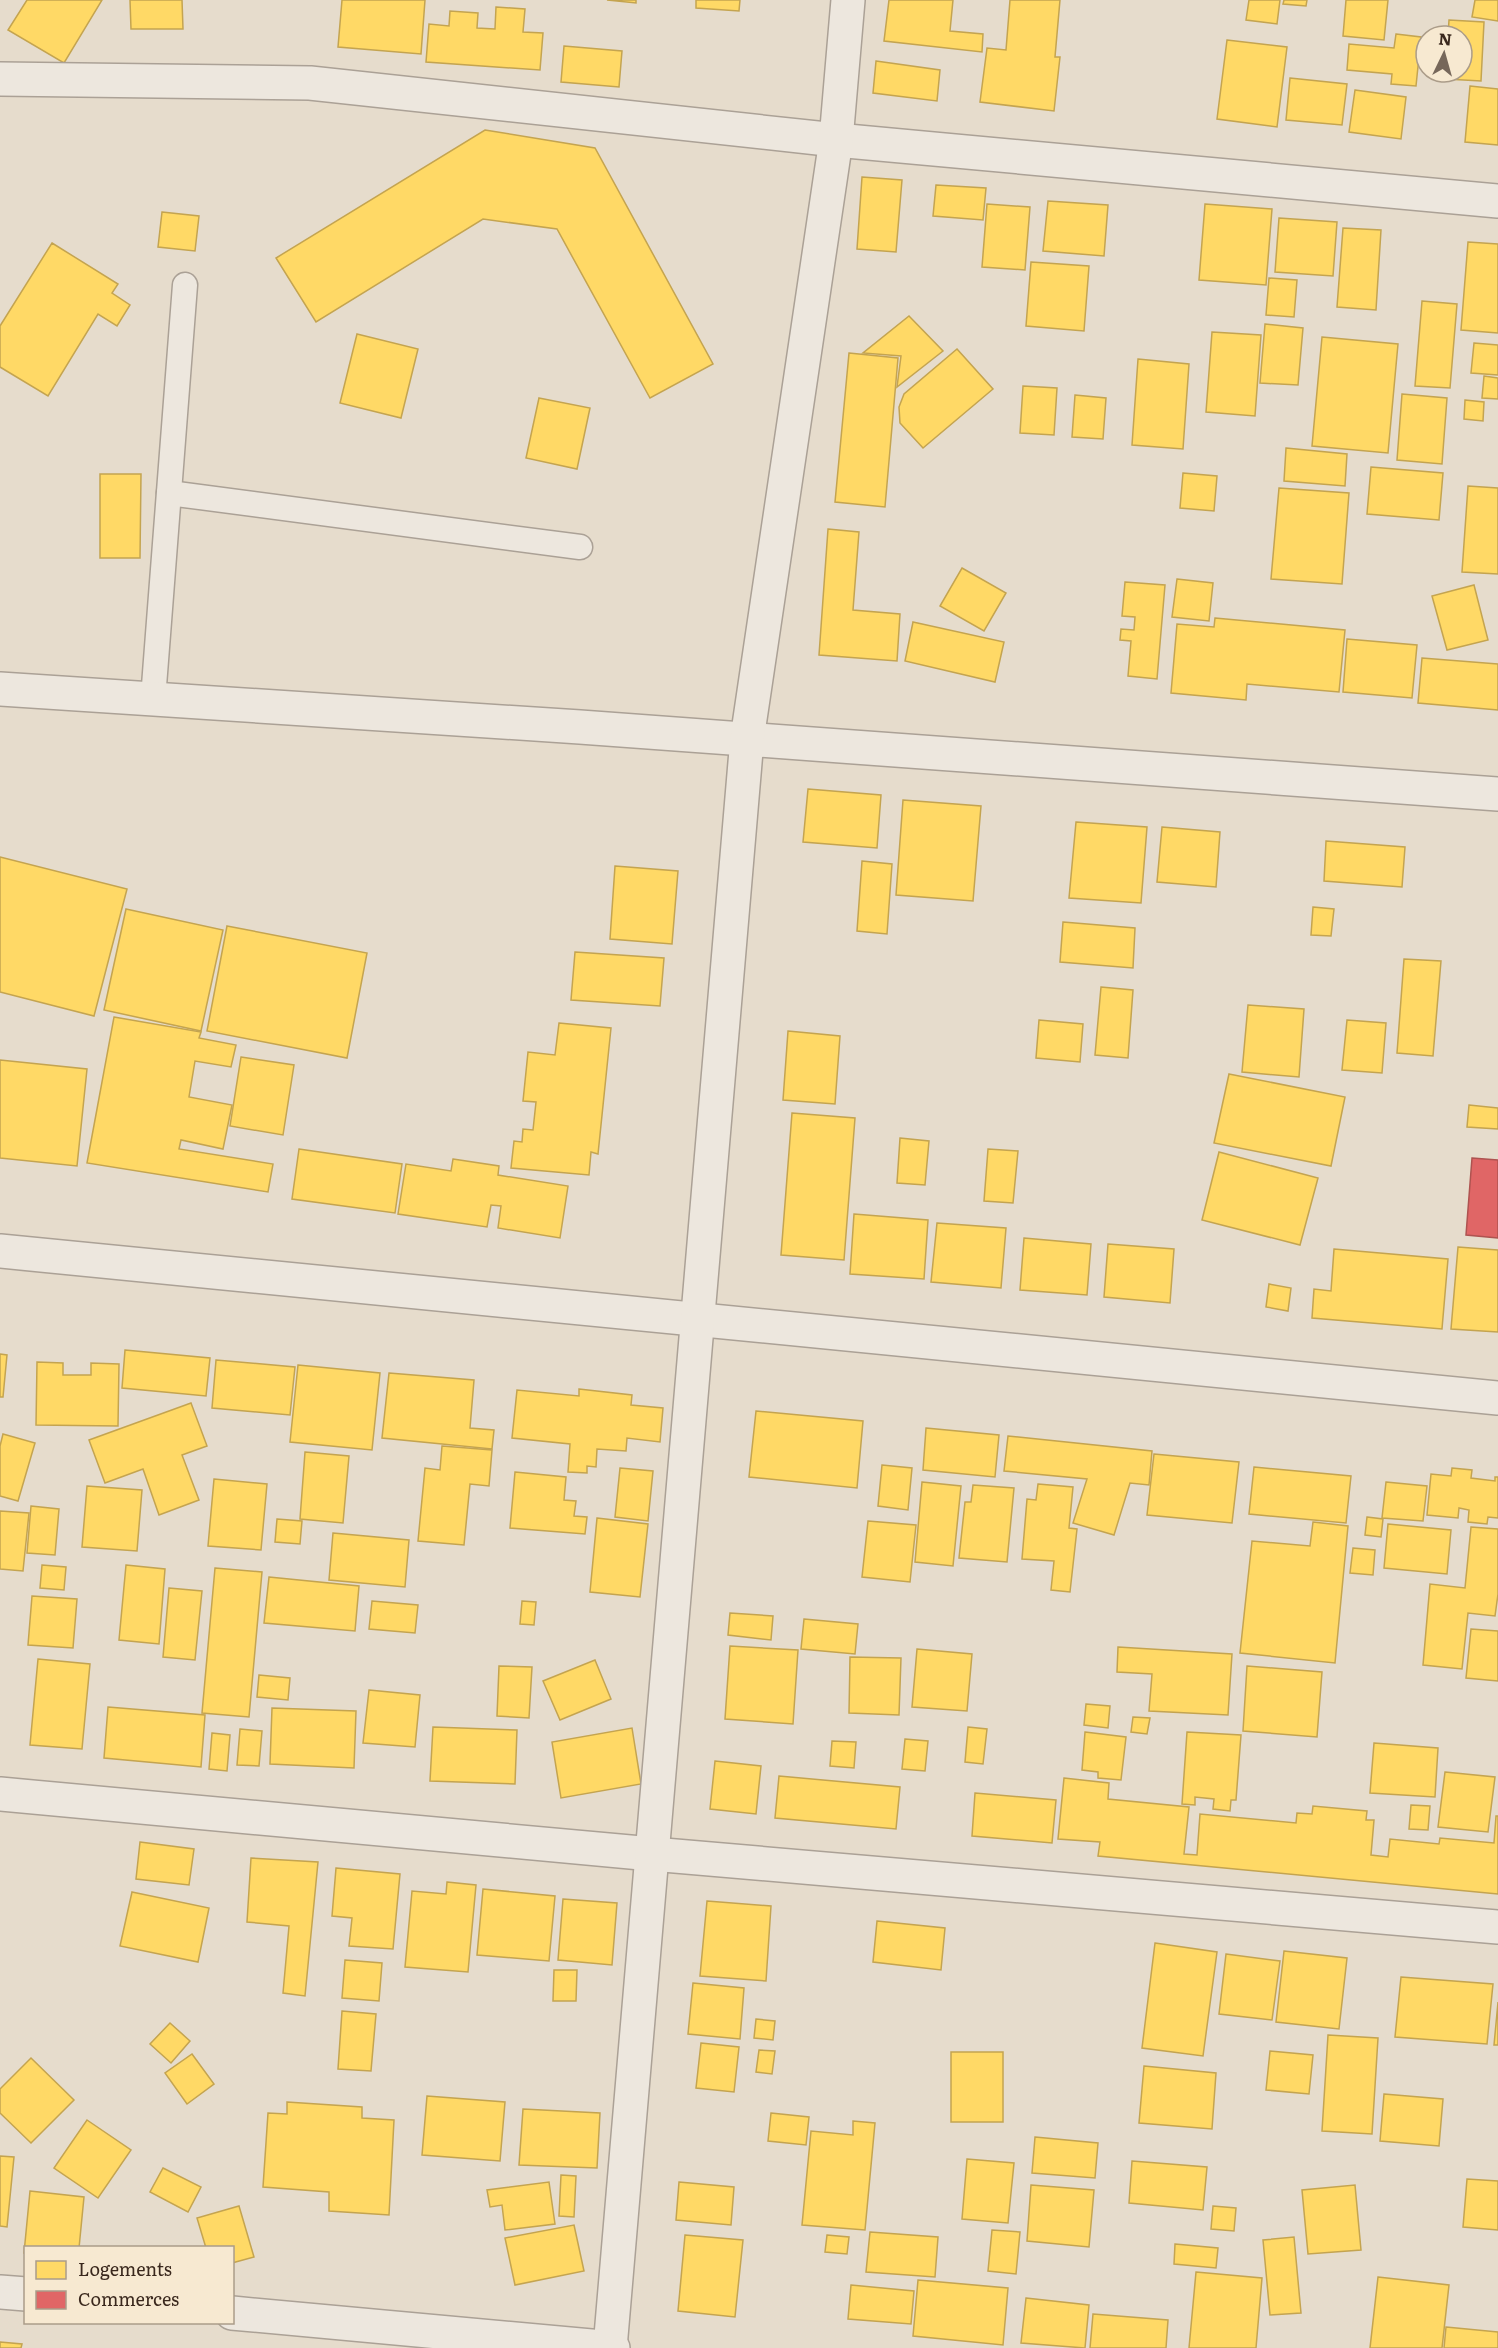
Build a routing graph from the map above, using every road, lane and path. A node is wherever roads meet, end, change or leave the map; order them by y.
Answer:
1 (848, 0) edge
2 (0, 79) edge
3 (836, 140) junction
4 (1498, 201) edge
5 (185, 285) dead end
6 (169, 493) junction
7 (580, 547) dead end
8 (0, 689) edge
9 (153, 699) junction
10 (747, 739) junction
11 (1498, 794) edge
12 (0, 1251) edge
13 (697, 1319) junction
14 (1498, 1398) edge
15 (0, 1794) edge
16 (652, 1854) junction
17 (1498, 1927) edge
18 (0, 2292) edge
19 (24, 2294) edge
20 (234, 2313) edge
21 (611, 2348) edge

1 - 3 street
2 - 3 street
3 - 4 street
3 - 10 street
5 - 6 lane
6 - 7 lane
6 - 9 lane
8 - 9 street
9 - 10 street
10 - 11 street
10 - 13 street
12 - 13 street
13 - 14 street
13 - 16 street
15 - 16 street
16 - 17 street
16 - 21 street
18 - 19 street
20 - 21 street

